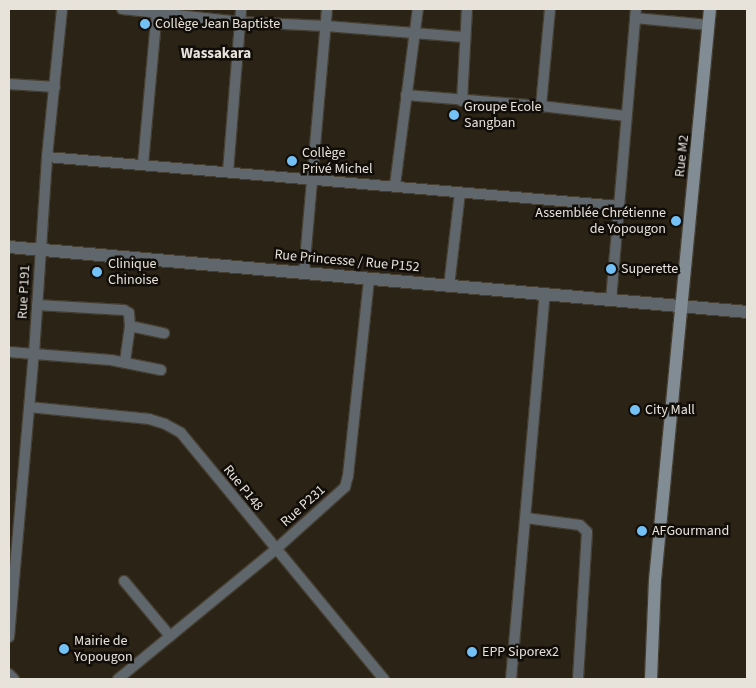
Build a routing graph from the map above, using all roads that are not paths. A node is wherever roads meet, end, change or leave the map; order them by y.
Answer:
1 (62, 9) edge
2 (122, 9) edge
3 (241, 9) edge
4 (327, 9) edge
5 (418, 9) edge
6 (467, 9) edge
7 (550, 9) edge
8 (710, 9) edge
9 (157, 11) edge
10 (635, 13) edge
11 (240, 22) junction
12 (709, 25) junction
13 (326, 26) junction
14 (414, 34) junction
15 (464, 37) junction
16 (9, 84) edge
17 (55, 88) junction
18 (406, 96) junction
19 (462, 101) junction
20 (542, 106) junction
21 (626, 116) junction
22 (47, 157) junction
23 (143, 164) junction
24 (228, 172) junction
25 (312, 180) junction
26 (395, 185) junction
27 (460, 193) junction
28 (620, 206) junction
29 (9, 248) edge
30 (40, 250) junction
31 (304, 272) junction
32 (369, 278) junction
33 (449, 286) junction
34 (545, 294) junction
35 (611, 300) junction
36 (37, 305) junction
37 (683, 306) junction
38 (747, 312) edge
39 (130, 326) junction
40 (164, 333) dead end
41 (9, 352) edge
42 (34, 354) junction
43 (125, 363) junction
44 (161, 370) dead end
45 (30, 407) junction
46 (526, 518) junction
47 (276, 550) junction
48 (124, 582) dead end
49 (170, 636) junction
50 (9, 637) edge
51 (9, 674) edge
52 (14, 679) edge
53 (118, 679) edge
54 (384, 679) edge
55 (512, 679) edge
56 (578, 679) edge
57 (651, 679) edge

1 - 17 street, Rue P191
2 - 9 street
3 - 11 street
4 - 13 street
5 - 14 street
6 - 15 street
7 - 20 street
8 - 12 main road, Rue M2
9 - 11 street
9 - 23 street
10 - 12 street
10 - 21 street
11 - 13 street
11 - 24 street
12 - 37 main road, Rue M2
13 - 14 street
13 - 25 street
14 - 15 street
14 - 18 street
15 - 19 street
16 - 17 street
17 - 22 street, Rue P191
18 - 19 street
18 - 26 street
19 - 20 street
20 - 21 street
21 - 28 street
22 - 23 street
22 - 30 street, Rue P191
23 - 24 street
24 - 25 street
25 - 26 street
25 - 31 street
26 - 27 street
27 - 28 street
27 - 33 street
28 - 35 street
29 - 30 street, Rue Princesse / Rue P152
30 - 31 street, Rue Princesse / Rue P152
30 - 36 street, Rue P191
31 - 32 street, Rue Princesse / Rue P152
32 - 33 street, Rue Princesse / Rue P152
32 - 47 street, Rue P231
33 - 34 street, Rue Princesse / Rue P152
34 - 35 street, Rue Princesse / Rue P152
34 - 46 street
35 - 37 street, Rue Princesse / Rue P152
36 - 39 street
36 - 42 street, Rue P191
37 - 38 street, Rue Princesse / Rue P152
37 - 57 main road, Rue M2
39 - 40 street
39 - 43 street
41 - 42 street
42 - 43 street
42 - 45 street, Rue P191
43 - 44 street
45 - 47 street, Rue P148
45 - 50 street, Rue P191
46 - 55 street
46 - 56 street
47 - 49 street, Rue P231
47 - 54 street, Rue P148
48 - 49 street
49 - 53 street, Rue P231
51 - 52 street

